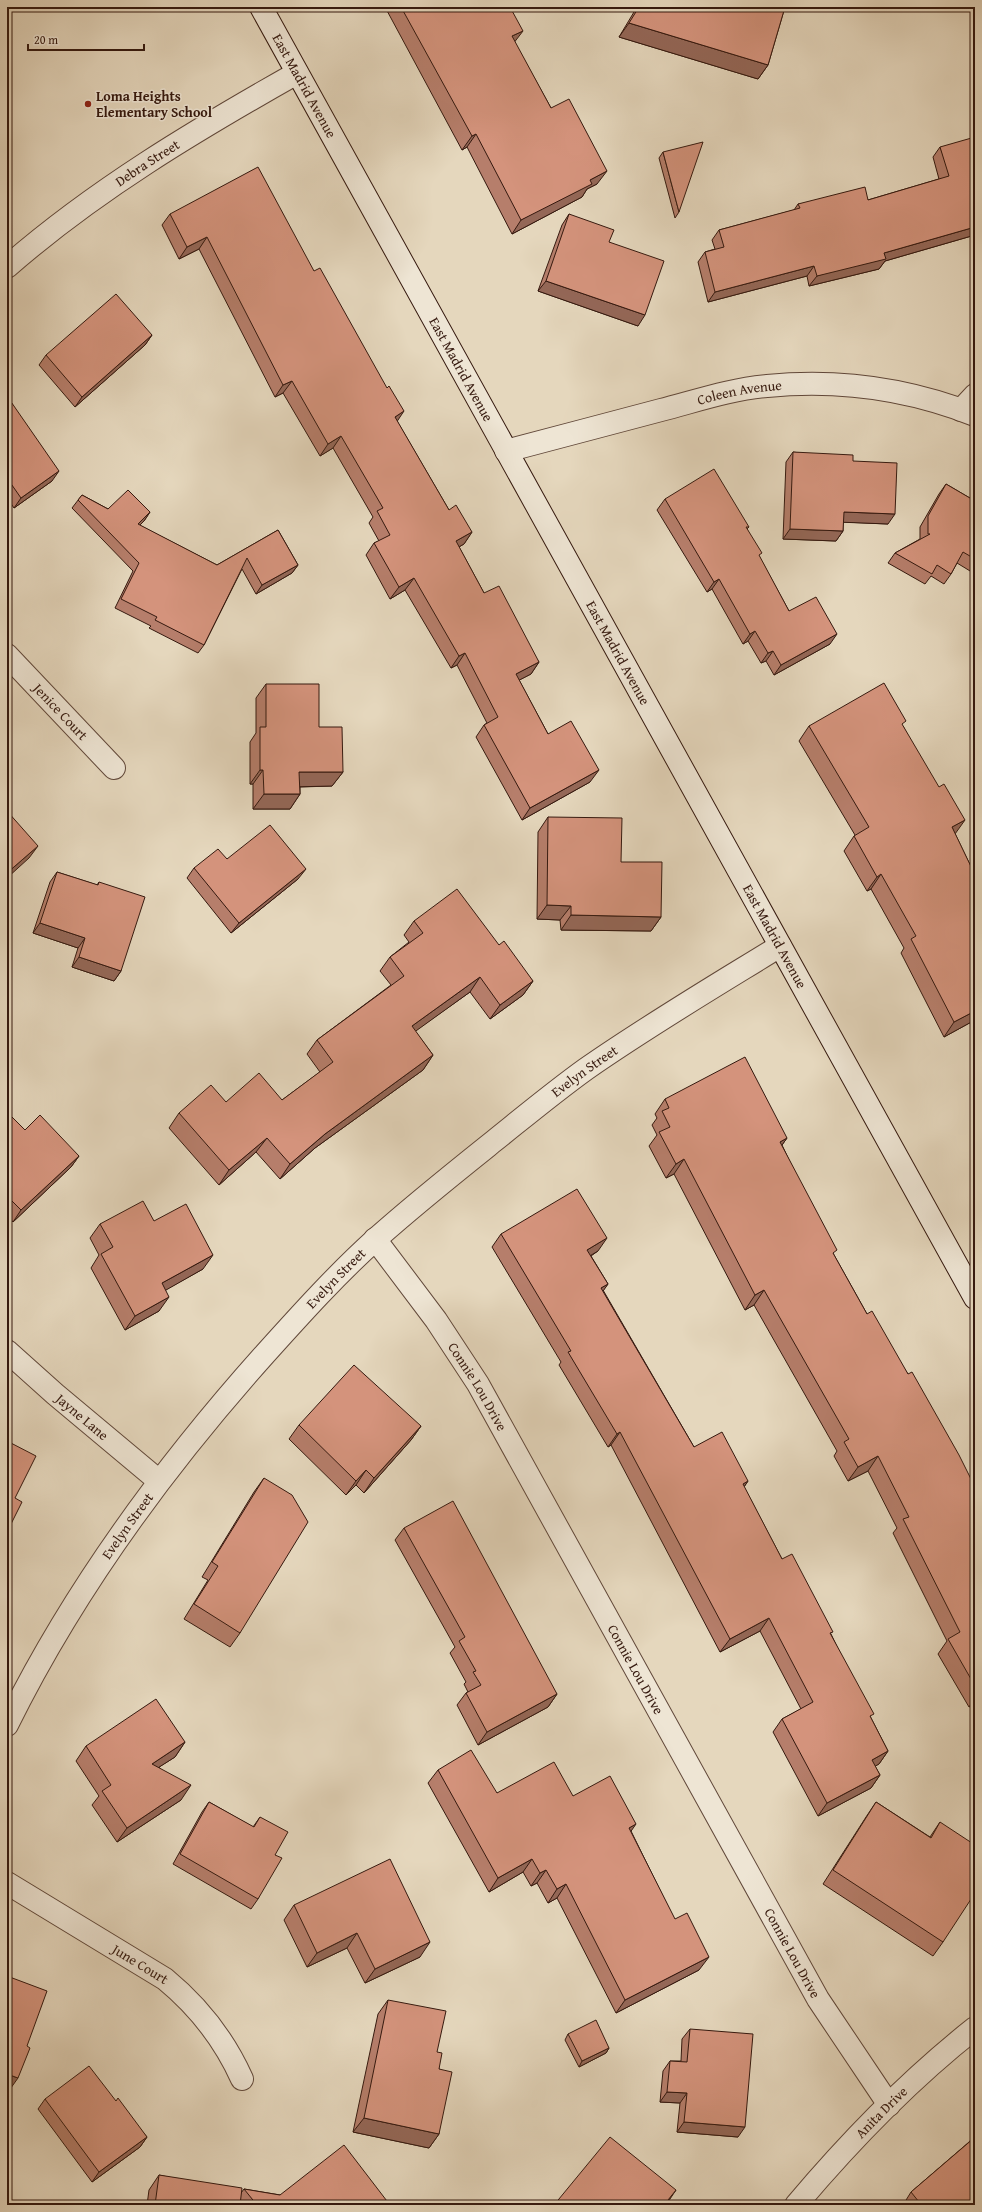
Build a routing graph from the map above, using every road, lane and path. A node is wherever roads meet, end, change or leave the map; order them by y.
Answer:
1 (261, 7) edge
2 (297, 72) junction
3 (7, 267) edge
4 (970, 407) edge
5 (506, 451) junction
6 (7, 655) edge
7 (114, 768) dead end
8 (780, 946) junction
9 (375, 1239) junction
10 (975, 1298) edge
11 (7, 1351) edge
12 (159, 1481) junction
13 (7, 1725) edge
14 (7, 1883) edge
15 (975, 2028) edge
16 (242, 2079) dead end
17 (889, 2105) junction
18 (796, 2205) edge

1 - 2 street, East Madrid Avenue
2 - 3 street, Debra Street
2 - 5 street, East Madrid Avenue
4 - 5 street, Coleen Avenue
5 - 8 street, East Madrid Avenue
6 - 7 street, Jenice Court
8 - 9 street, Evelyn Street
8 - 10 street, East Madrid Avenue
9 - 12 street, Evelyn Street
9 - 17 street, Connie Lou Drive
11 - 12 street, Jayne Lane
12 - 13 street, Evelyn Street
14 - 16 street, June Court
15 - 17 street, Anita Drive
17 - 18 street, Anita Drive

